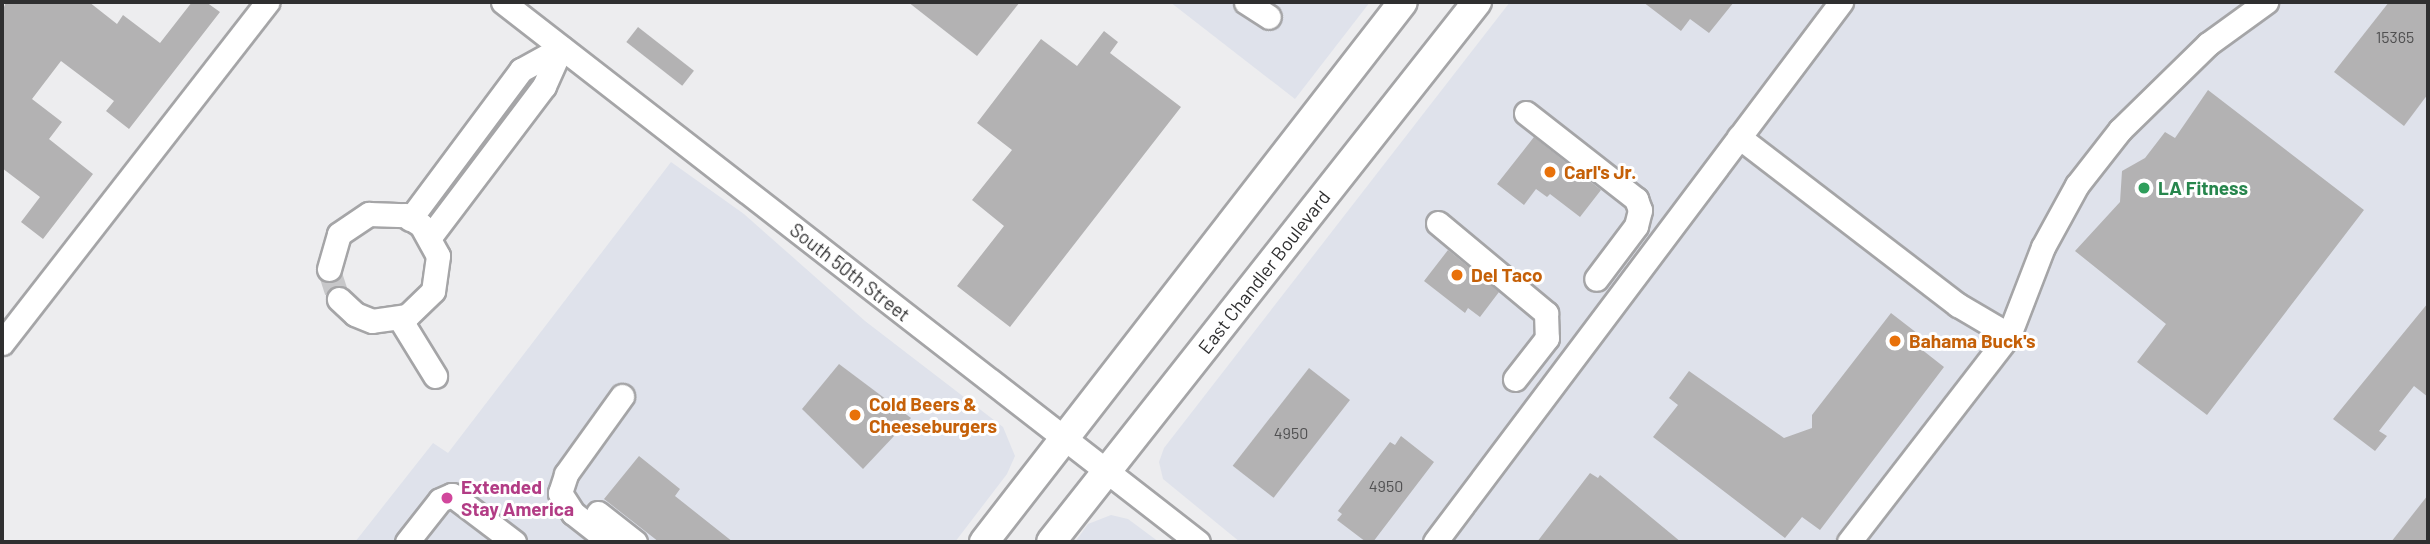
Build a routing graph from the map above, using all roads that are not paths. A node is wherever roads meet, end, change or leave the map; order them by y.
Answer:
1 (267, 2) edge
2 (503, 2) edge
3 (1246, 2) edge
4 (1403, 2) edge
5 (1477, 2) edge
6 (1841, 2) edge
7 (2266, 2) edge
8 (1269, 17) dead end
9 (561, 48) junction
10 (1526, 113) dead end
11 (479, 123) junction
12 (1739, 137) junction
13 (503, 142) junction
14 (410, 219) junction
15 (1438, 223) dead end
16 (430, 237) junction
17 (329, 269) tunnel mouth
18 (1596, 279) dead end
19 (339, 299) tunnel mouth
20 (400, 319) junction
21 (2009, 334) junction
22 (2, 343) edge
23 (435, 376) dead end
24 (1515, 379) dead end
25 (622, 396) dead end
26 (1064, 440) junction
27 (1107, 472) junction
28 (564, 480) junction
29 (407, 542) edge
30 (514, 542) edge
31 (610, 542) edge
32 (635, 542) edge
33 (984, 542) edge
34 (1051, 542) edge
35 (1198, 542) edge
36 (1435, 542) edge
37 (1849, 542) edge

1 - 22 street
2 - 9 street, South 50th Street
3 - 8 street
4 - 26 main road
5 - 27 main road, East Chandler Boulevard
6 - 12 street
7 - 21 street
9 - 11 street
9 - 13 street
9 - 26 street, South 50th Street
10 - 18 street
11 - 13 street
11 - 14 street
12 - 21 street
12 - 36 street
13 - 16 street
14 - 16 street
14 - 17 street
15 - 24 street
16 - 20 street
19 - 20 street
20 - 23 street
21 - 37 street
25 - 28 street
26 - 27 street, South 50th Street
26 - 33 main road
27 - 34 main road, East Chandler Boulevard
27 - 35 street, South 50th Street
28 - 31 street
28 - 32 street
29 - 30 street

